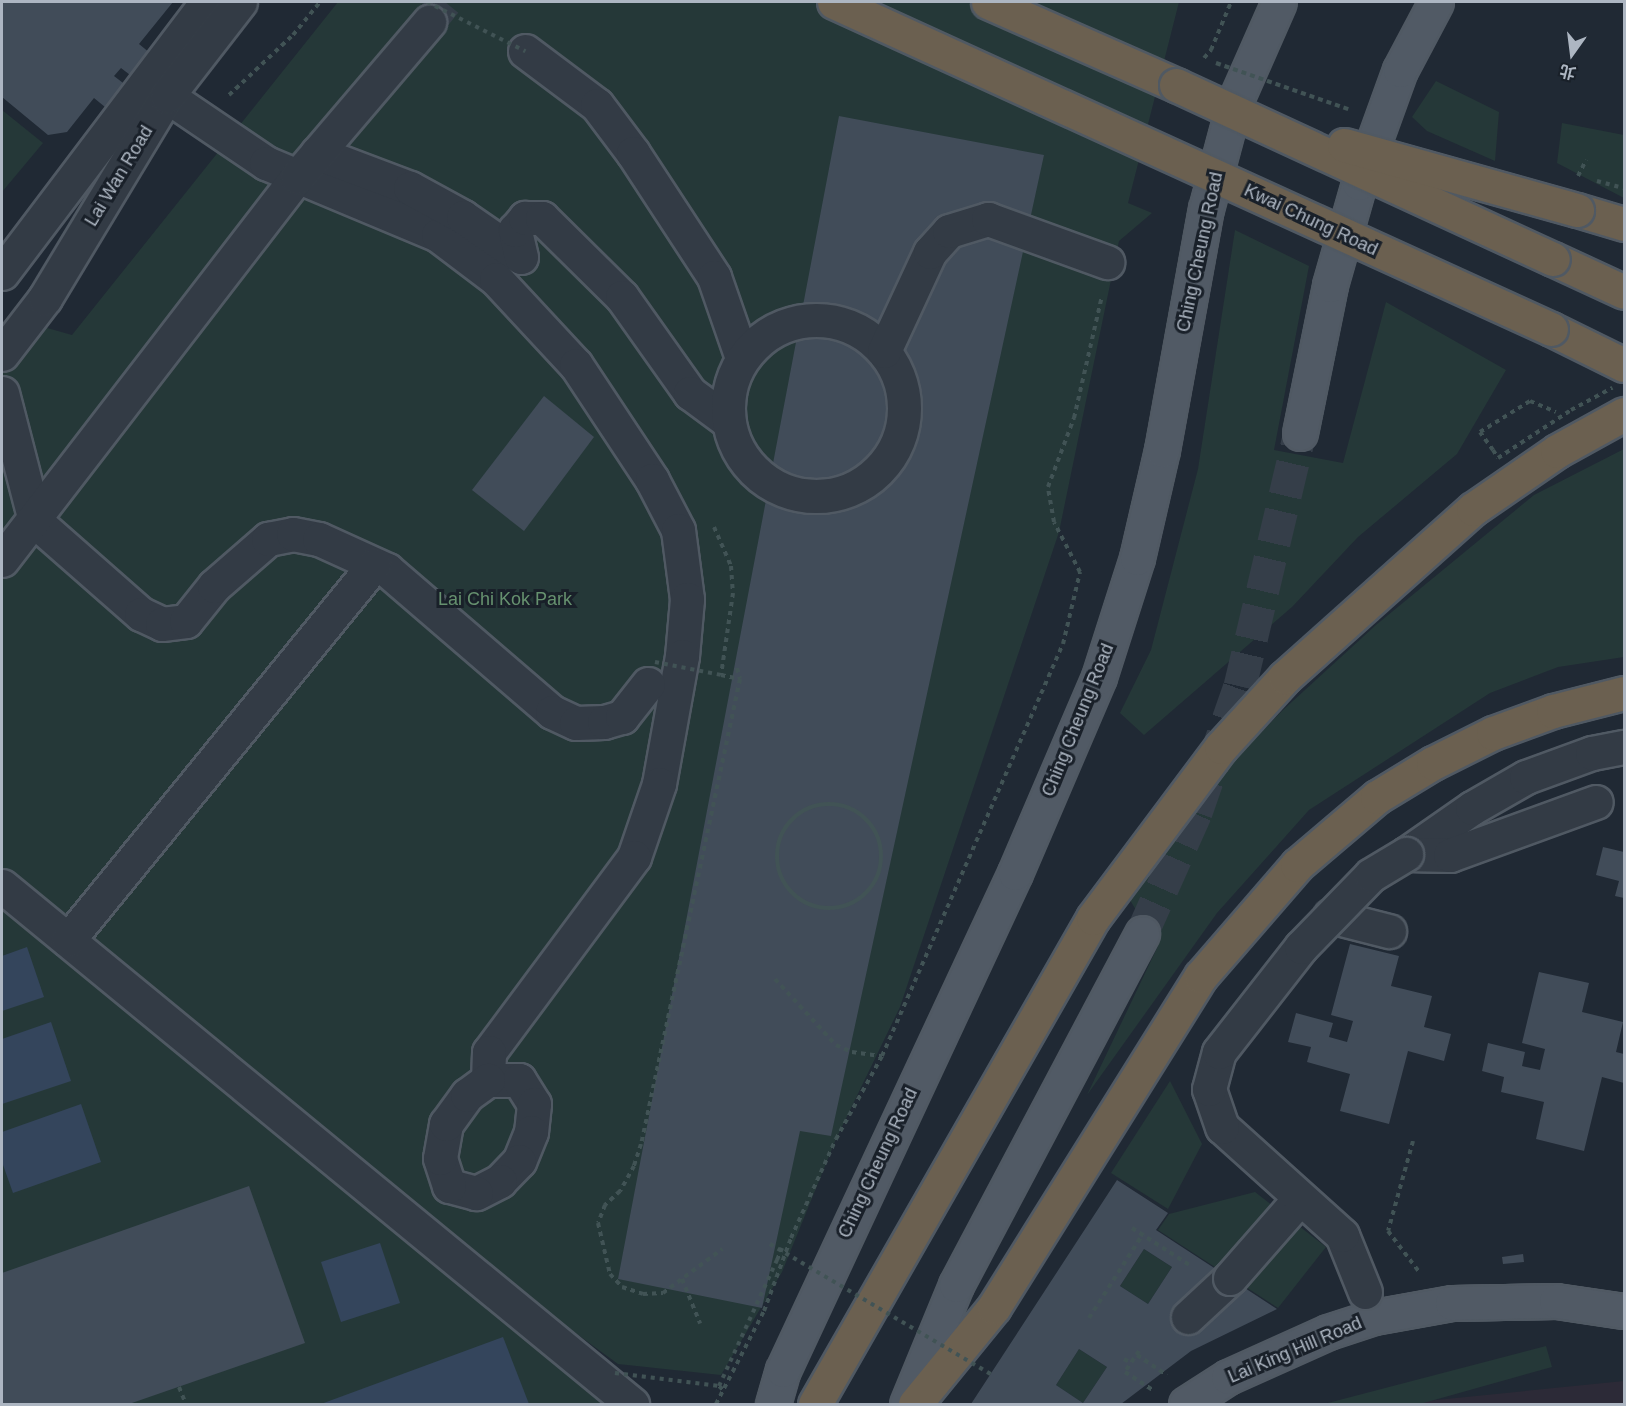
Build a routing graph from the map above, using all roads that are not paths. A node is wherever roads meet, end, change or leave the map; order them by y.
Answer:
1 (207, 2) edge
2 (240, 2) edge
3 (834, 2) edge
4 (988, 2) edge
5 (1279, 2) edge
6 (1436, 2) edge
7 (428, 12) tunnel mouth
8 (525, 51) road end
9 (167, 96) junction
10 (1284, 132) junction
11 (307, 165) junction
12 (1624, 224) edge
13 (1107, 262) road end
14 (2, 273) edge
15 (1624, 292) edge
16 (884, 351) junction
17 (2, 354) edge
18 (742, 358) junction
19 (1620, 389) edge
20 (2, 393) edge
21 (728, 421) junction
22 (1300, 433) tunnel mouth
23 (35, 521) junction
24 (2, 560) edge
25 (374, 565) junction
26 (652, 673) road end
27 (1624, 693) edge
28 (1624, 747) edge
29 (1593, 779) junction
30 (1483, 816) junction
31 (2, 886) edge
32 (1337, 918) junction
33 (1389, 931) dead end
34 (1142, 933) tunnel mouth
35 (68, 940) junction
36 (488, 1080) dead end
37 (1300, 1198) junction
38 (1370, 1305) junction
39 (1624, 1311) edge
40 (1188, 1317) dead end
41 (1178, 1391) edge
42 (632, 1404) edge
43 (773, 1404) edge
44 (815, 1404) edge
45 (907, 1404) edge
46 (915, 1404) edge

1 - 14 street, Lai Wan Road
2 - 9 street, Lai Wan Road
3 - 19 highway, Kwai Chung Road, bridge
4 - 10 highway, bridge
5 - 43 main road, Ching Cheung Road
6 - 22 main road
7 - 11 street
8 - 18 street
9 - 11 street
9 - 17 street, Lai Wan Road
10 - 12 highway, bridge
10 - 15 highway, bridge
11 - 21 street
11 - 23 street
11 - 36 street
13 - 16 street
16 - 18 street
16 - 21 street
18 - 21 street
19 - 44 highway
20 - 23 street
23 - 24 street
23 - 25 street
25 - 26 street
25 - 35 street
27 - 46 highway
28 - 29 street
29 - 30 street
29 - 30 street
30 - 32 street, bridge
31 - 35 street
32 - 33 street
32 - 37 street, bridge
34 - 45 main road
35 - 42 street
37 - 38 street, bridge
37 - 40 street, bridge
38 - 39 main road, Lai King Hill Road
38 - 41 main road, Lai King Hill Road

